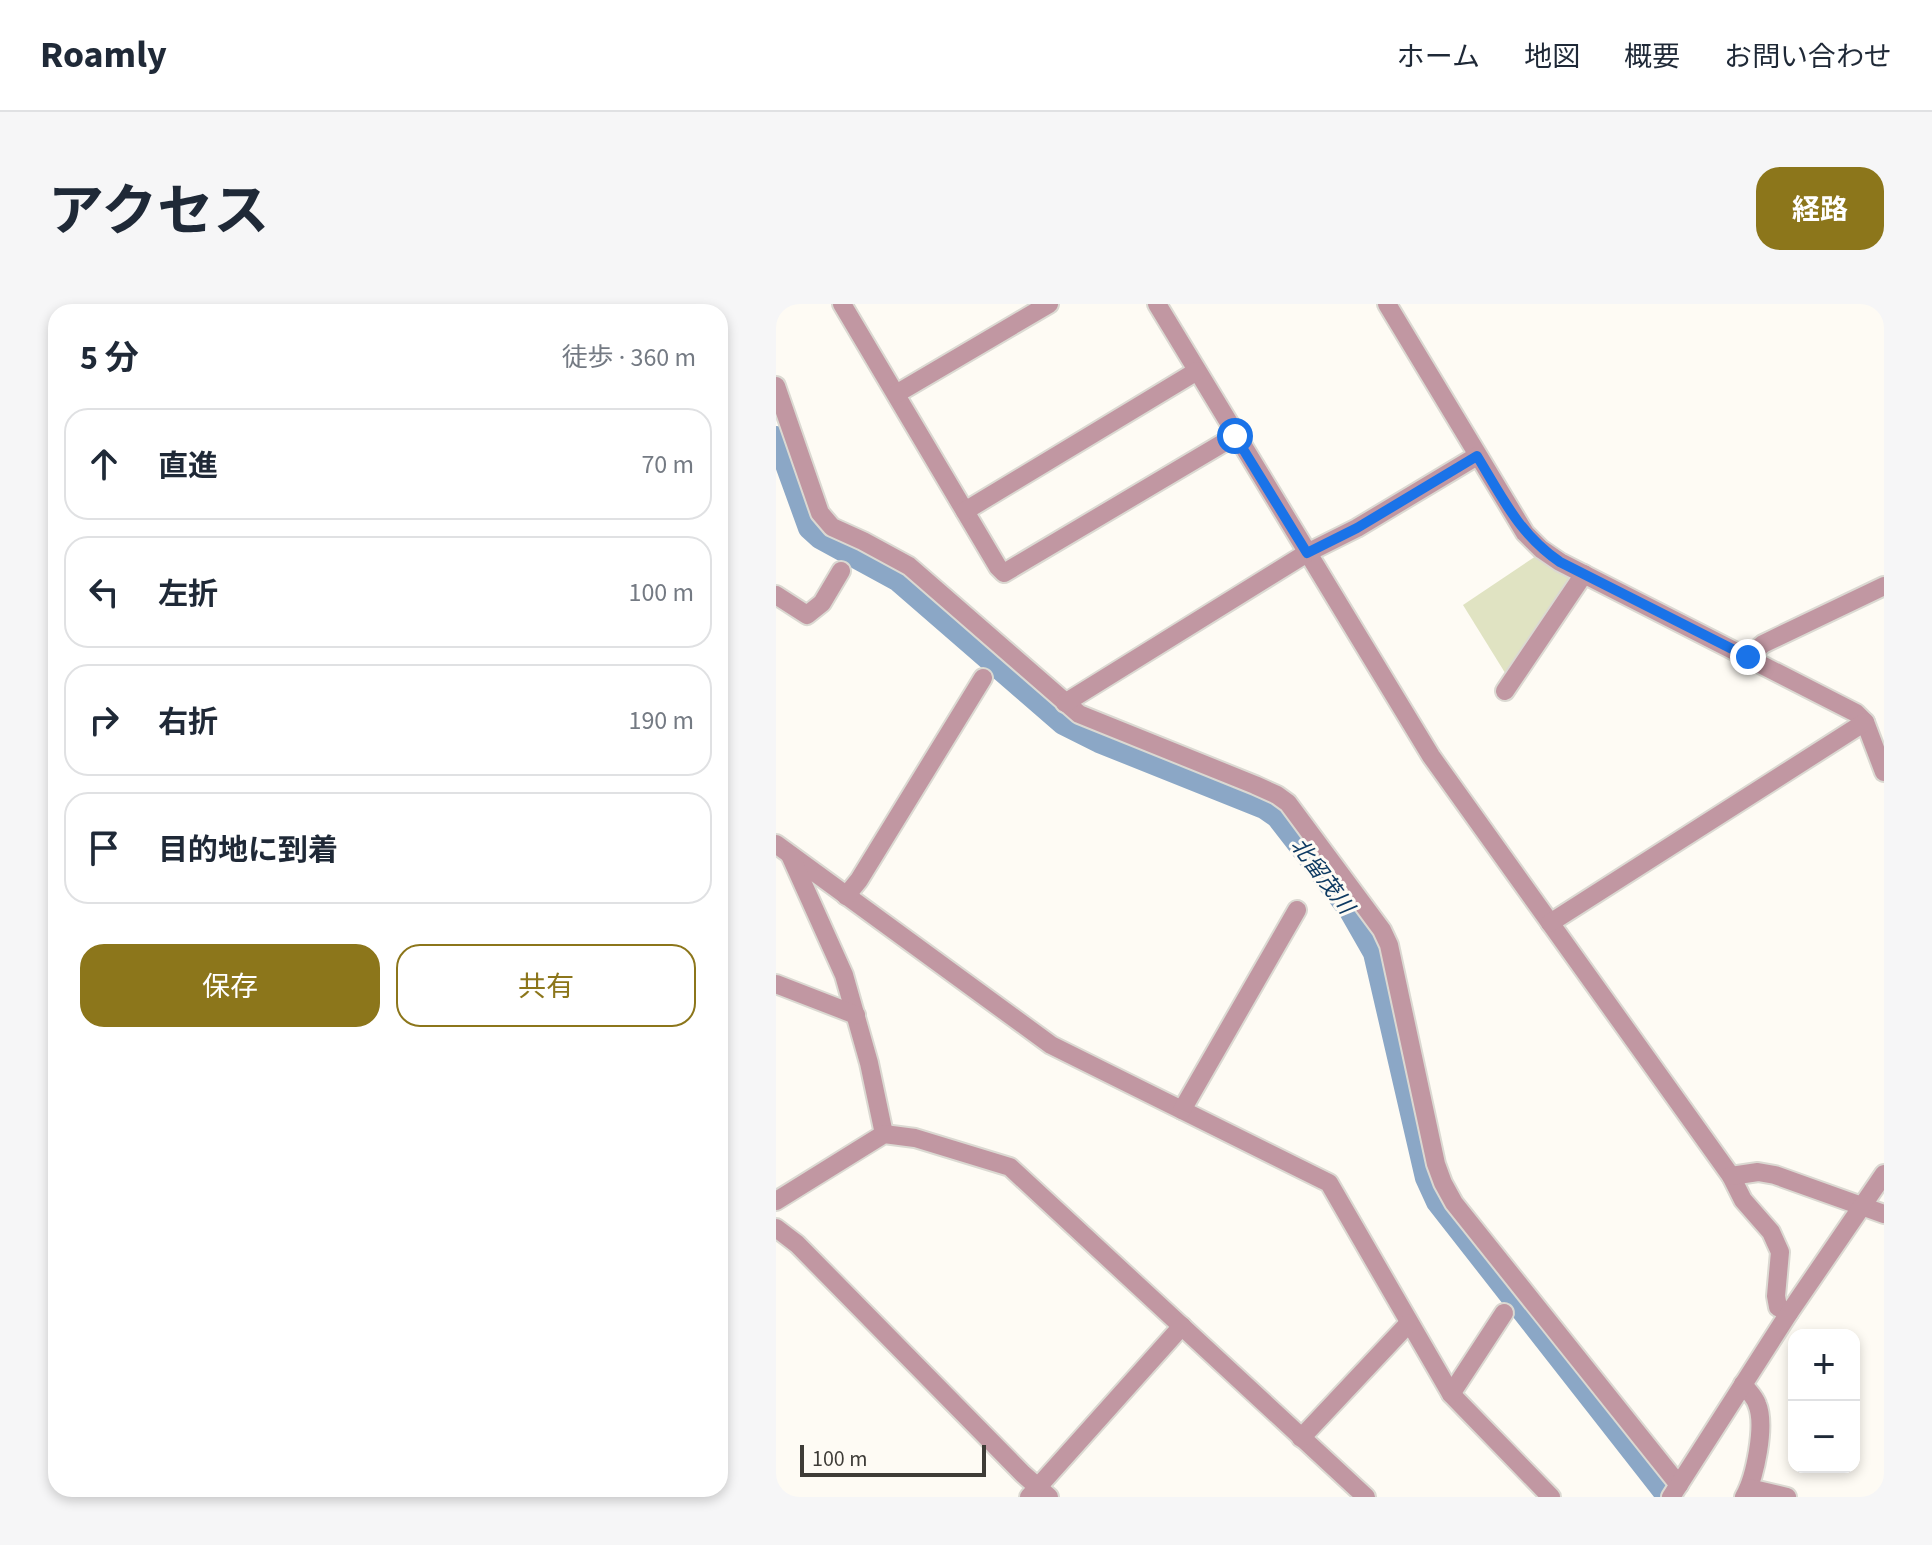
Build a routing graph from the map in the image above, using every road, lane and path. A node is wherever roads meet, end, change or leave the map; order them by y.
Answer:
1 (842, 304) edge
2 (1049, 304) edge
3 (1157, 304) edge
4 (1387, 304) edge
5 (1197, 371) junction
6 (776, 386) edge
7 (896, 394) junction
8 (1235, 436) junction
9 (1477, 456) junction
10 (965, 511) junction
11 (1307, 553) junction
12 (841, 571) dead end
13 (1584, 574) junction
14 (1884, 586) edge
15 (776, 595) edge
16 (1748, 657) junction
17 (983, 678) dead end
18 (1505, 691) dead end
19 (1065, 703) junction
20 (1865, 722) junction
21 (1884, 772) edge
22 (782, 848) edge
23 (846, 896) junction
24 (1297, 910) dead end
25 (1550, 923) junction
26 (776, 984) edge
27 (856, 1015) junction
28 (1182, 1110) junction
29 (884, 1134) junction
30 (1884, 1174) edge
31 (1731, 1176) junction
32 (776, 1201) edge
33 (1862, 1205) junction
34 (1884, 1214) edge
35 (776, 1228) edge
36 (1504, 1313) dead end
37 (1789, 1313) junction
38 (1409, 1323) junction
39 (1182, 1326) junction
40 (1743, 1384) junction
41 (1451, 1394) junction
42 (1301, 1438) junction
43 (1675, 1491) edge
44 (1746, 1492) edge
45 (1038, 1493) edge
46 (1357, 1494) edge
47 (1551, 1497) edge
48 (1787, 1497) edge

1 - 7 street
2 - 7 street
3 - 5 street
4 - 9 street
5 - 8 street
5 - 10 street
6 - 19 street
7 - 10 street
8 - 10 street
8 - 11 street
9 - 11 street
9 - 13 street
11 - 19 street
11 - 25 street
12 - 15 street
13 - 16 street
13 - 18 street
14 - 16 street
16 - 20 street
17 - 23 street
19 - 43 street
20 - 21 street
20 - 25 street
22 - 23 street
22 - 27 street
23 - 28 street
24 - 28 street
25 - 31 street
26 - 27 street
27 - 29 street
28 - 38 street
29 - 32 street
29 - 39 street
30 - 33 street
31 - 33 street
31 - 37 street
33 - 34 street
33 - 37 street
35 - 45 street
36 - 41 street
37 - 40 street
38 - 41 street
38 - 42 street
39 - 42 street
39 - 45 street
40 - 43 street
40 - 44 street
41 - 47 street
42 - 46 street
44 - 48 street

